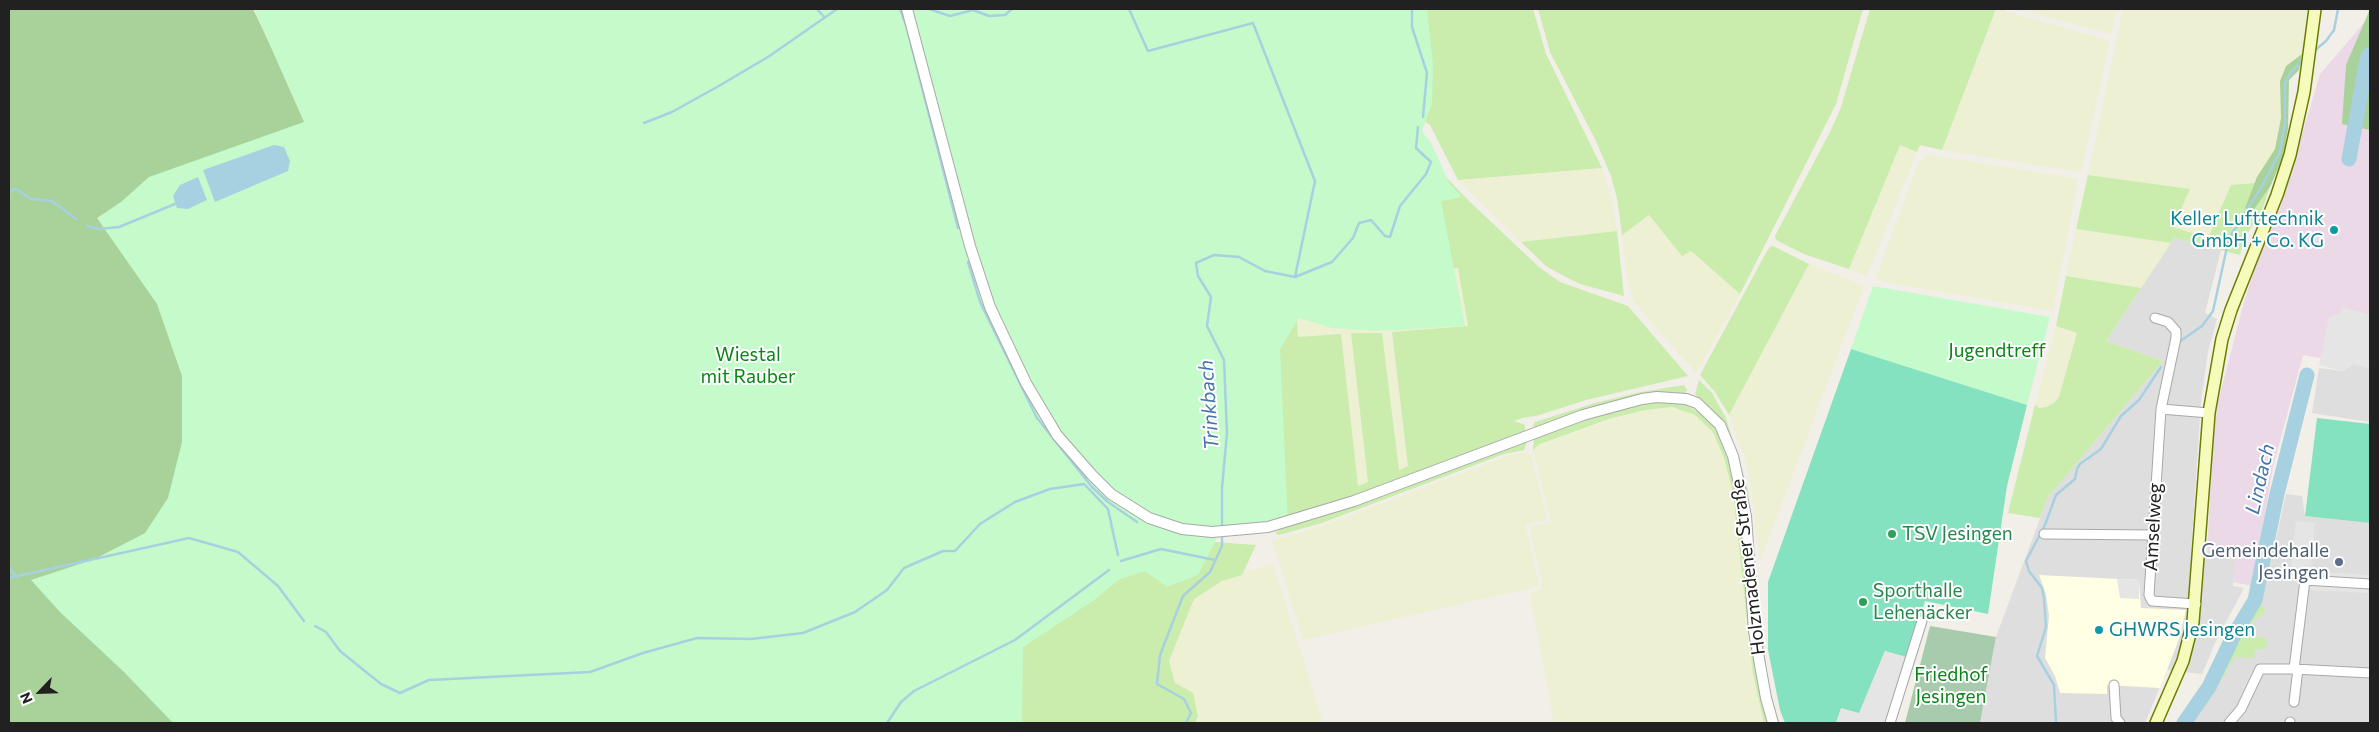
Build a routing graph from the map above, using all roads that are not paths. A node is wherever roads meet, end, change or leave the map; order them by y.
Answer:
1 (907, 9) edge
2 (2315, 9) edge
3 (2154, 318) dead end
4 (2161, 409) junction
5 (2209, 413) junction
6 (2044, 534) dead end
7 (2152, 535) junction
8 (2370, 584) edge
9 (2196, 604) junction
10 (1922, 621) dead end
11 (2296, 669) junction
12 (2370, 673) edge
13 (2114, 685) dead end
14 (2294, 702) dead end
15 (1773, 723) edge
16 (1890, 723) edge
17 (2120, 723) edge
18 (2156, 723) edge
19 (2229, 723) edge

1 - 15 street, Holzmadener Straße
2 - 5 main road
3 - 4 street, Amselweg
4 - 5 street
4 - 7 street, Amselweg
5 - 9 main road
6 - 7 street
7 - 9 street, Amselweg
8 - 11 street
9 - 18 main road
10 - 16 street
11 - 12 street
11 - 14 street
11 - 19 street
13 - 17 street

